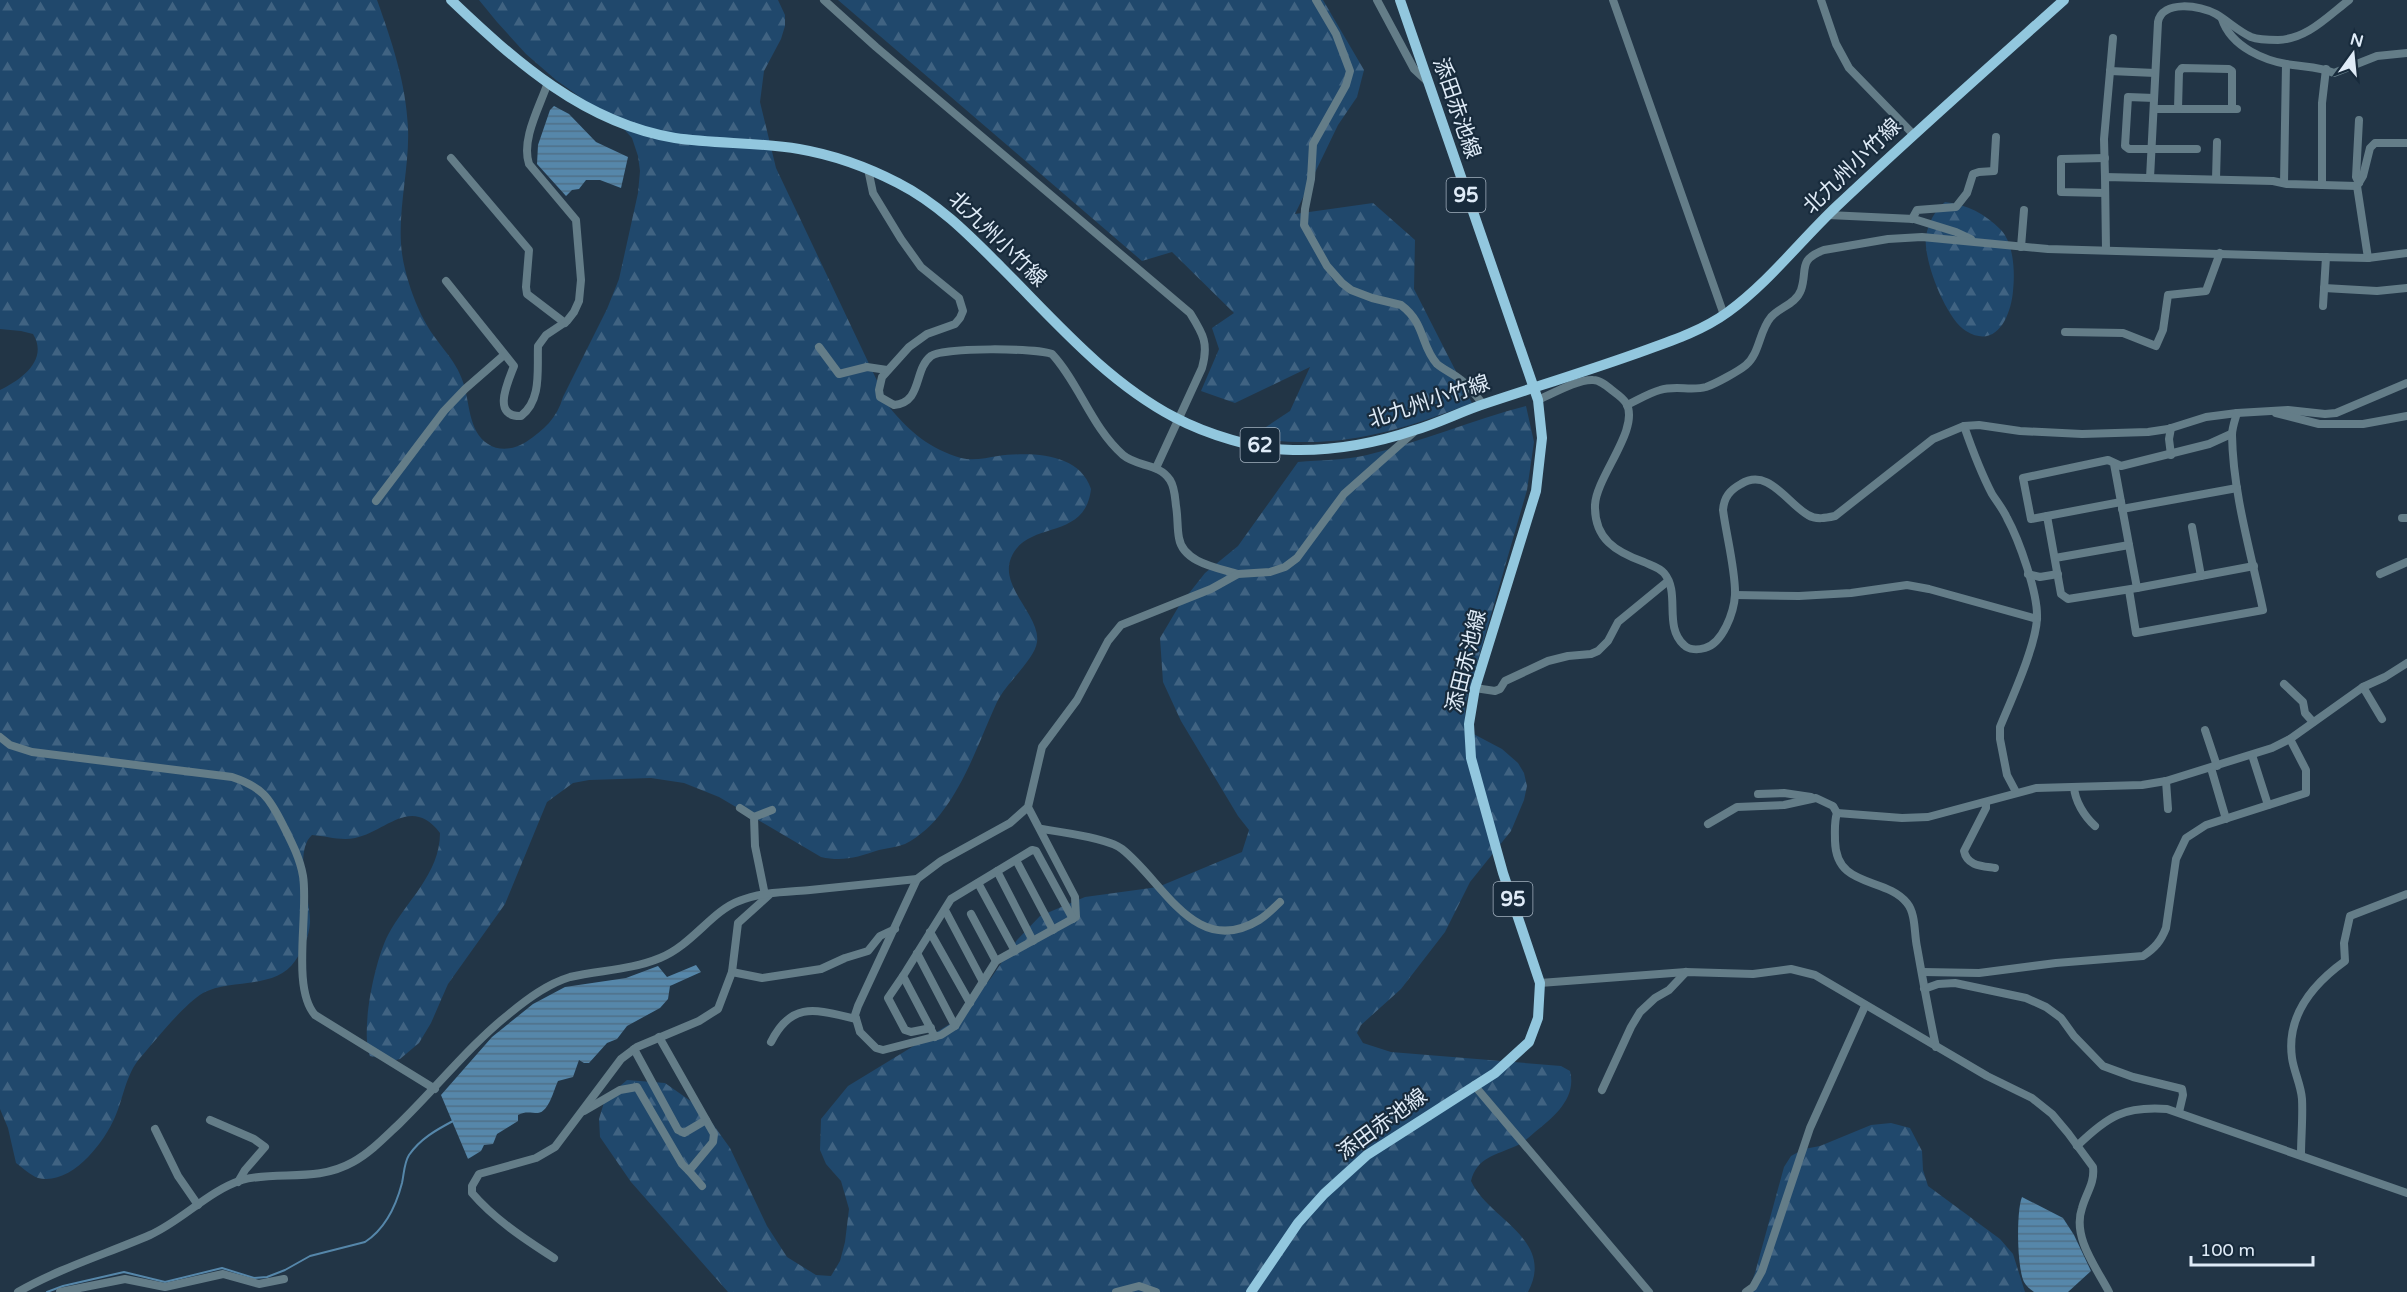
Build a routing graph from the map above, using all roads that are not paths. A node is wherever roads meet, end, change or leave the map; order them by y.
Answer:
1 (451, 0) edge
2 (824, 0) edge
3 (1316, 0) edge
4 (1377, 0) edge
5 (1400, 0) edge
6 (1613, 0) edge
7 (1821, 0) edge
8 (2064, 0) edge
9 (2349, 0) edge
10 (2222, 19) junction
11 (2113, 38) dead end
12 (2407, 53) edge
13 (2286, 64) junction
14 (2326, 69) junction
15 (2110, 71) junction
16 (2155, 73) junction
17 (1427, 81) junction
18 (548, 85) junction
19 (2154, 98) junction
20 (2154, 109) junction
21 (2178, 109) junction
22 (2359, 120) dead end
23 (1913, 134) junction
24 (1996, 137) dead end
25 (2217, 142) dead end
26 (2407, 143) edge
27 (2152, 149) junction
28 (2197, 149) dead end
29 (451, 158) dead end
30 (2105, 158) junction
31 (868, 169) junction
32 (2105, 177) junction
33 (2150, 178) junction
34 (2216, 179) junction
35 (2284, 183) junction
36 (2322, 185) junction
37 (2358, 185) junction
38 (2105, 193) junction
39 (2024, 210) dead end
40 (1828, 214) junction
41 (1912, 219) junction
42 (1976, 242) junction
43 (2021, 247) junction
44 (2106, 250) junction
45 (2407, 252) edge
46 (2220, 253) junction
47 (2326, 257) junction
48 (2368, 258) junction
49 (446, 281) dead end
50 (2324, 288) junction
51 (2407, 288) edge
52 (2323, 306) dead end
53 (1724, 315) junction
54 (564, 323) junction
55 (2066, 332) dead end
56 (819, 347) dead end
57 (504, 355) junction
58 (887, 370) junction
59 (2407, 383) edge
60 (1535, 394) junction
61 (1483, 404) junction
62 (1627, 405) junction
63 (2270, 411) junction
64 (2237, 413) junction
65 (2407, 416) edge
66 (1178, 419) junction
67 (1964, 426) junction
68 (2171, 428) junction
69 (1415, 430) junction
70 (2231, 434) junction
71 (2171, 455) junction
72 (2114, 464) junction
73 (1156, 468) junction
74 (2237, 488) junction
75 (376, 501) dead end
76 (2122, 505) junction
77 (2047, 516) junction
78 (2192, 527) dead end
79 (2129, 545) junction
80 (2055, 558) junction
81 (2407, 562) edge
82 (2254, 566) junction
83 (1238, 574) junction
84 (2028, 574) junction
85 (2058, 574) junction
86 (2380, 574) dead end
87 (2201, 576) junction
88 (1668, 581) junction
89 (2133, 589) junction
90 (1735, 595) junction
91 (2037, 619) junction
92 (2407, 663) edge
93 (2284, 684) dead end
94 (2362, 687) junction
95 (1475, 688) junction
96 (2382, 719) dead end
97 (2313, 722) junction
98 (2205, 730) dead end
99 (0, 737) edge
100 (2290, 739) junction
101 (2252, 755) junction
102 (2214, 767) junction
103 (2166, 781) junction
104 (2074, 787) junction
105 (2016, 792) junction
106 (1758, 794) dead end
107 (1816, 798) junction
108 (1986, 803) junction
109 (2268, 805) junction
110 (1028, 807) junction
111 (740, 808) dead end
112 (2168, 809) dead end
113 (772, 810) dead end
114 (1837, 813) junction
115 (754, 817) junction
116 (2226, 819) junction
117 (1708, 824) dead end
118 (2094, 826) dead end
119 (1042, 829) junction
120 (1016, 860) junction
121 (1995, 868) dead end
122 (997, 872) junction
123 (917, 879) junction
124 (978, 883) junction
125 (767, 894) junction
126 (2407, 894) edge
127 (1280, 902) dead end
128 (945, 910) junction
129 (971, 914) dead end
130 (1073, 919) junction
131 (895, 928) junction
132 (1053, 930) junction
133 (930, 932) junction
134 (1033, 940) junction
135 (1015, 951) junction
136 (917, 953) junction
137 (996, 961) junction
138 (732, 972) junction
139 (1686, 972) junction
140 (1923, 972) junction
141 (903, 976) junction
142 (983, 982) junction
143 (1540, 983) junction
144 (1924, 989) junction
145 (970, 1003) junction
146 (1865, 1006) junction
147 (856, 1019) junction
148 (955, 1026) junction
149 (933, 1033) junction
150 (659, 1037) junction
151 (771, 1042) dead end
152 (1936, 1047) junction
153 (634, 1049) junction
154 (1474, 1085) junction
155 (435, 1089) junction
156 (1602, 1090) dead end
157 (581, 1112) junction
158 (2179, 1112) junction
159 (210, 1120) dead end
160 (706, 1120) junction
161 (155, 1129) dead end
162 (2077, 1146) junction
163 (2301, 1155) junction
164 (689, 1171) junction
165 (238, 1182) junction
166 (702, 1186) dead end
167 (2407, 1192) edge
168 (198, 1205) junction
169 (554, 1258) dead end
170 (284, 1279) dead end
171 (18, 1292) edge
172 (60, 1292) edge
173 (1116, 1292) edge
174 (1156, 1292) edge
175 (1251, 1292) edge
176 (1649, 1292) edge
177 (1746, 1292) edge
178 (2109, 1292) edge

1 - 18 main road, 北九州小竹線 / 62
2 - 66 street
3 - 61 street
4 - 17 street
5 - 17 main road, 添田赤池線 / 95
6 - 53 street
7 - 23 street
8 - 23 main road, 北九州小竹線 / 62
9 - 10 street
10 - 13 street
10 - 16 street
11 - 15 street
12 - 14 street
13 - 14 street
13 - 35 street
14 - 36 street
15 - 16 street
15 - 30 street
16 - 19 street
17 - 60 main road, 添田赤池線 / 95
18 - 31 main road, 北九州小竹線 / 62
18 - 54 street
19 - 20 street
19 - 27 street
20 - 21 street
20 - 27 street
21 - 21 street
22 - 37 street
23 - 40 main road, 北九州小竹線 / 62
24 - 41 street
25 - 34 street
26 - 37 street
27 - 28 street
27 - 33 street
29 - 54 street
30 - 32 street
30 - 38 street
31 - 58 street
31 - 66 main road, 北九州小竹線 / 62
32 - 33 street
32 - 38 street
33 - 34 street
34 - 35 street
35 - 36 street
36 - 37 street
37 - 48 street
38 - 44 street
39 - 43 street
40 - 41 street
40 - 53 main road, 北九州小竹線 / 62
41 - 42 street
42 - 43 street
42 - 62 street
43 - 44 street
44 - 46 street
45 - 48 street
46 - 47 street
46 - 55 street
47 - 48 street
47 - 50 street
49 - 57 street
50 - 51 street
50 - 52 street
53 - 60 main road, 北九州小竹線 / 62
54 - 57 street
56 - 58 street
57 - 75 street
58 - 73 street
59 - 63 street
60 - 61 main road, 北九州小竹線 / 62
60 - 62 street
60 - 95 main road, 添田赤池線 / 95
61 - 69 main road, 北九州小竹線 / 62
62 - 88 street
63 - 64 street
63 - 65 street
64 - 68 street
64 - 70 street
66 - 69 main road, 北九州小竹線 / 62
66 - 73 street
67 - 68 street
67 - 84 street
67 - 90 street
68 - 71 street
69 - 83 street
70 - 71 street
70 - 74 street
71 - 72 street
72 - 76 street
72 - 77 street
73 - 83 street
74 - 76 street
74 - 82 street
76 - 77 street
76 - 79 street
77 - 80 street
78 - 87 street
79 - 80 street
79 - 89 street
80 - 85 street
81 - 86 street
82 - 87 street
82 - 89 street
83 - 110 street
84 - 85 street
84 - 91 street
85 - 89 street
87 - 89 street
88 - 90 street
88 - 95 street
90 - 91 street
91 - 105 street
92 - 94 street
93 - 97 street
94 - 96 street
94 - 97 street
95 - 143 main road, 添田赤池線 / 95
97 - 100 street
98 - 102 street
99 - 155 street
100 - 101 street
100 - 109 street
101 - 102 street
101 - 109 street
102 - 103 street
102 - 116 street
103 - 104 street
103 - 112 street
104 - 105 street
104 - 118 street
105 - 108 street
106 - 107 street
107 - 114 street
107 - 117 street
108 - 114 street
108 - 121 street
109 - 116 street
110 - 119 street
110 - 123 street
111 - 115 street
113 - 115 street
114 - 140 street
115 - 125 street
116 - 140 street
119 - 127 street
119 - 130 street
120 - 122 street
120 - 130 street
120 - 132 street
122 - 124 street
122 - 134 street
123 - 125 street
123 - 131 street
124 - 128 street
124 - 135 street
125 - 138 street
125 - 155 street
126 - 163 street
128 - 133 street
128 - 142 street
129 - 137 street
130 - 132 street
131 - 138 street
131 - 147 street
132 - 134 street
133 - 136 street
133 - 145 street
134 - 135 street
135 - 137 street
136 - 141 street
136 - 148 street
137 - 142 street
138 - 150 street
139 - 143 street
139 - 146 street
139 - 156 street
140 - 144 street
141 - 149 street
141 - 149 street
142 - 145 street
143 - 154 main road, 添田赤池線 / 95
144 - 152 street
144 - 158 street
145 - 148 street
146 - 152 street
146 - 177 street
147 - 149 street
147 - 151 street
148 - 149 street
150 - 153 street
150 - 160 street
152 - 162 street
153 - 157 street
153 - 160 street
154 - 175 main road, 添田赤池線 / 95
154 - 176 street
155 - 165 street
157 - 164 street
157 - 169 street
158 - 162 street
158 - 163 street
159 - 165 street
160 - 164 street
161 - 168 street
162 - 178 street
163 - 167 street
164 - 166 street
165 - 168 street
168 - 171 street
170 - 172 street
173 - 174 street

